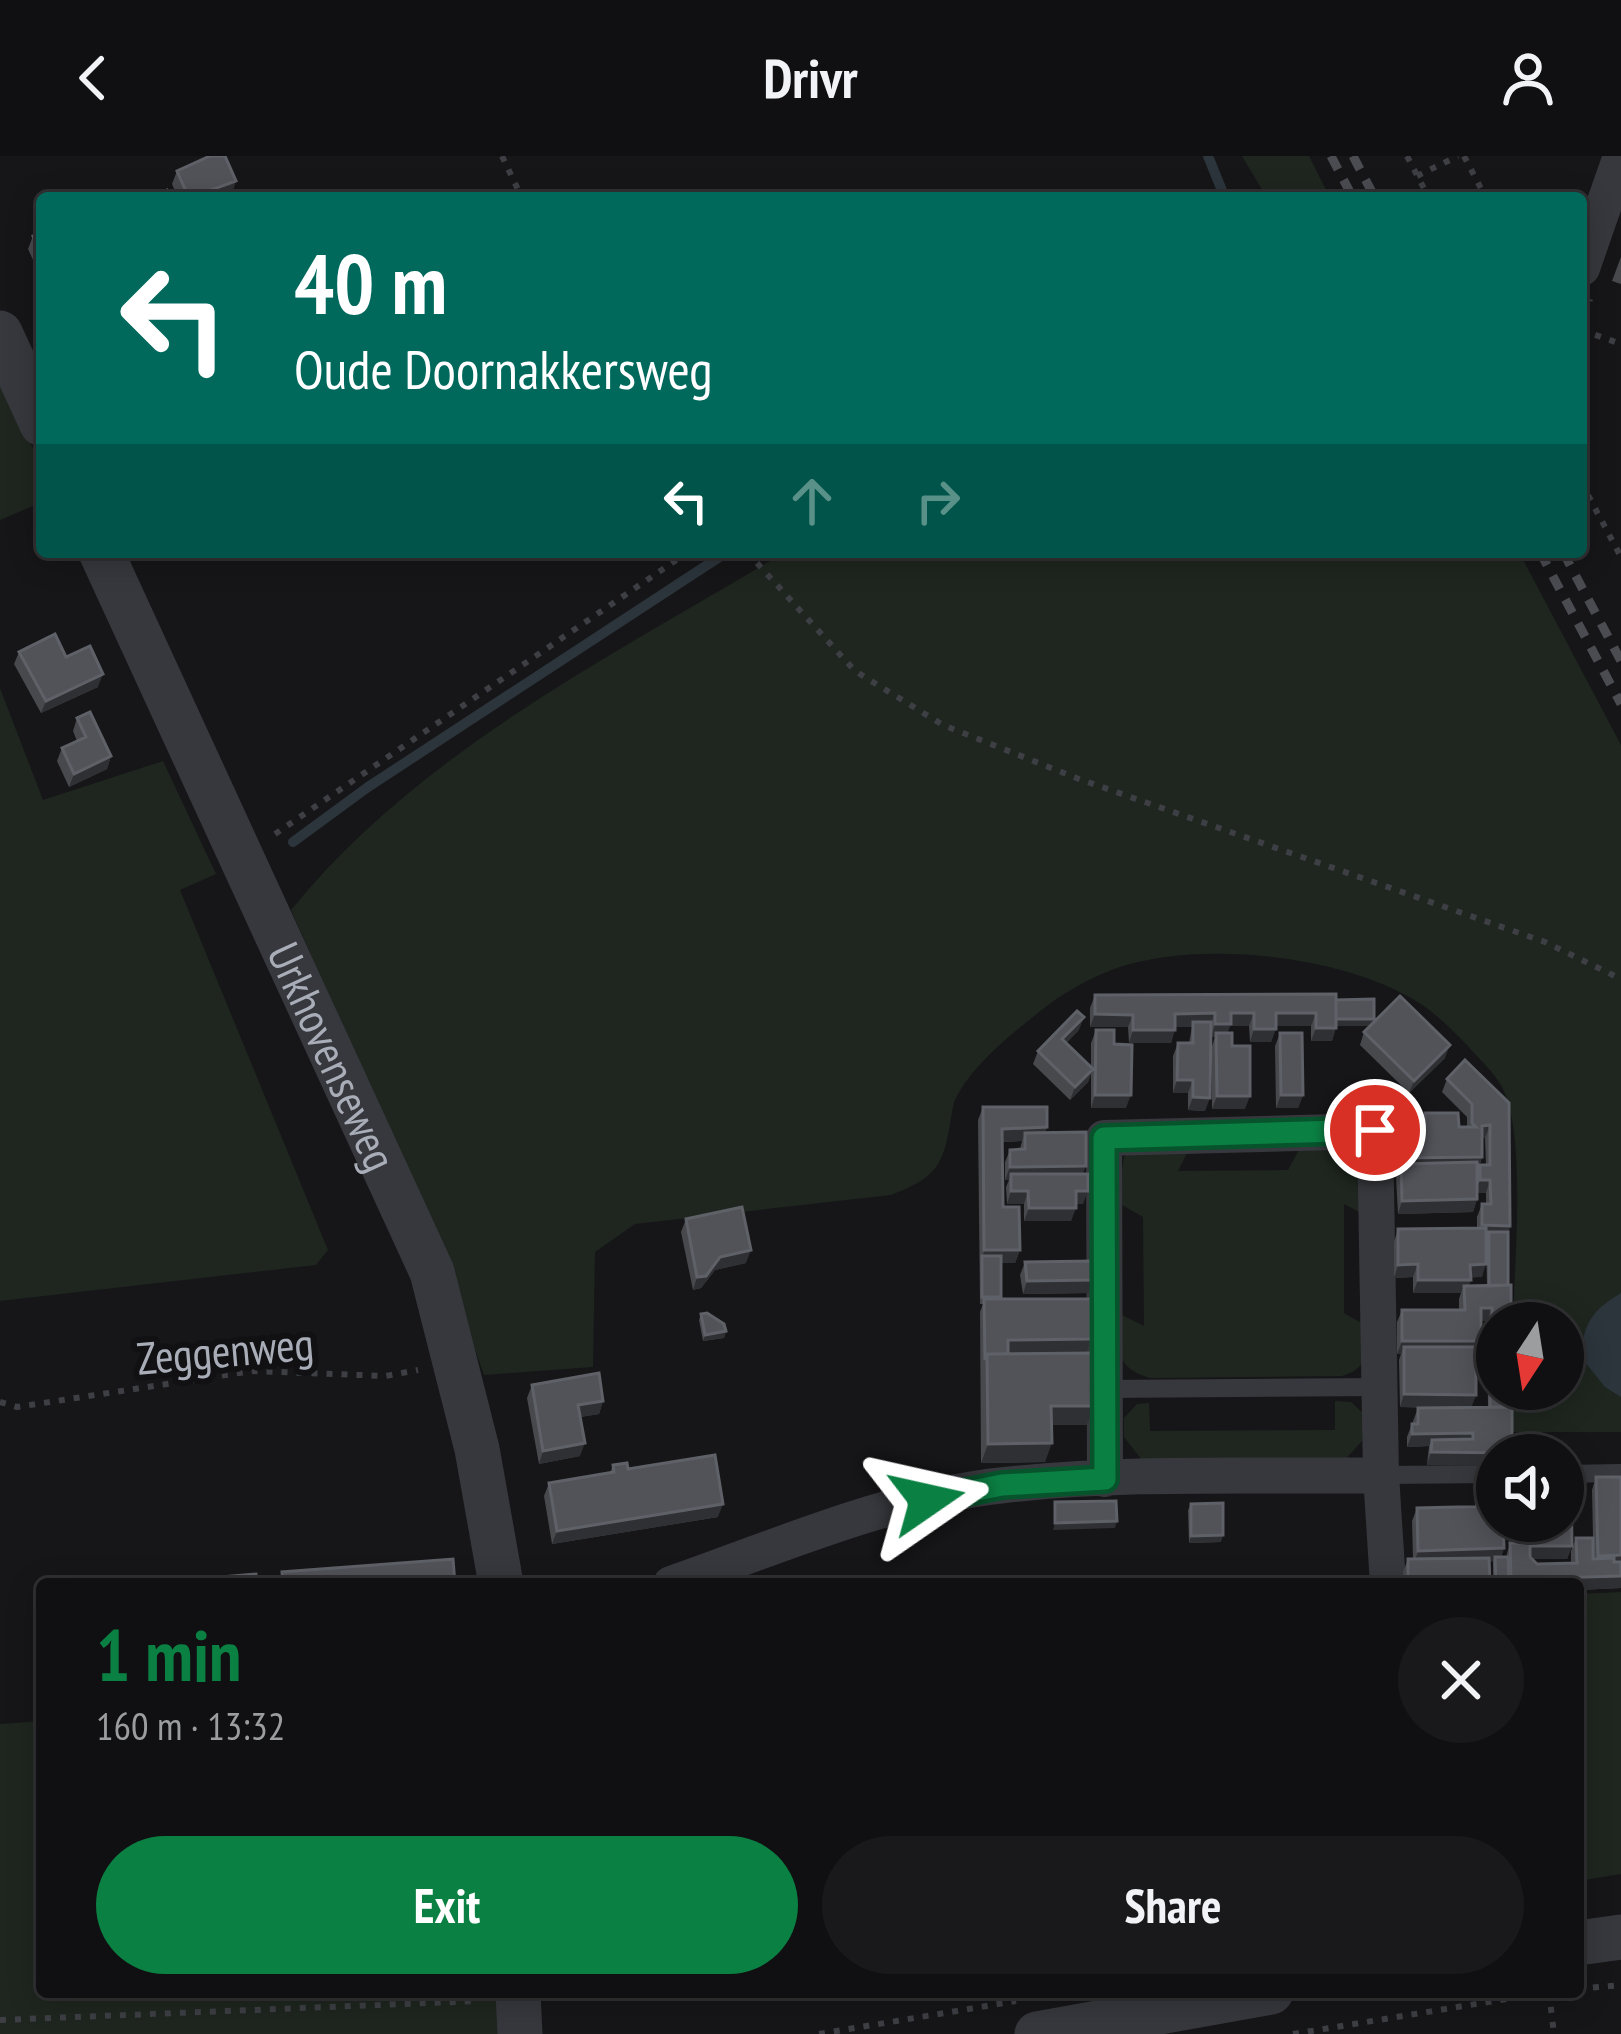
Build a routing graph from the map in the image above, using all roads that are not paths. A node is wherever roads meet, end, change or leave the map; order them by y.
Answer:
1 (1621, 156) edge
2 (1587, 254) edge
3 (0, 332) edge
4 (36, 411) edge
5 (104, 558) edge
6 (1380, 1387) junction
7 (1105, 1389) junction
8 (1621, 1473) edge
9 (1476, 1474) edge
10 (1584, 1474) edge
11 (1382, 1475) junction
12 (1105, 1479) junction
13 (500, 1578) edge
14 (688, 1578) edge
15 (1388, 1578) edge
16 (1621, 1937) edge
17 (1584, 1942) edge
18 (1211, 1998) edge
19 (1032, 2016) edge

1 - 2 street
3 - 4 street
5 - 13 street, Urkhovenseweg
6 - 7 lane
6 - 7 street
6 - 11 street
7 - 12 street
8 - 10 lane
9 - 11 lane
11 - 12 street
11 - 15 street
12 - 14 street
16 - 17 street
18 - 19 street

